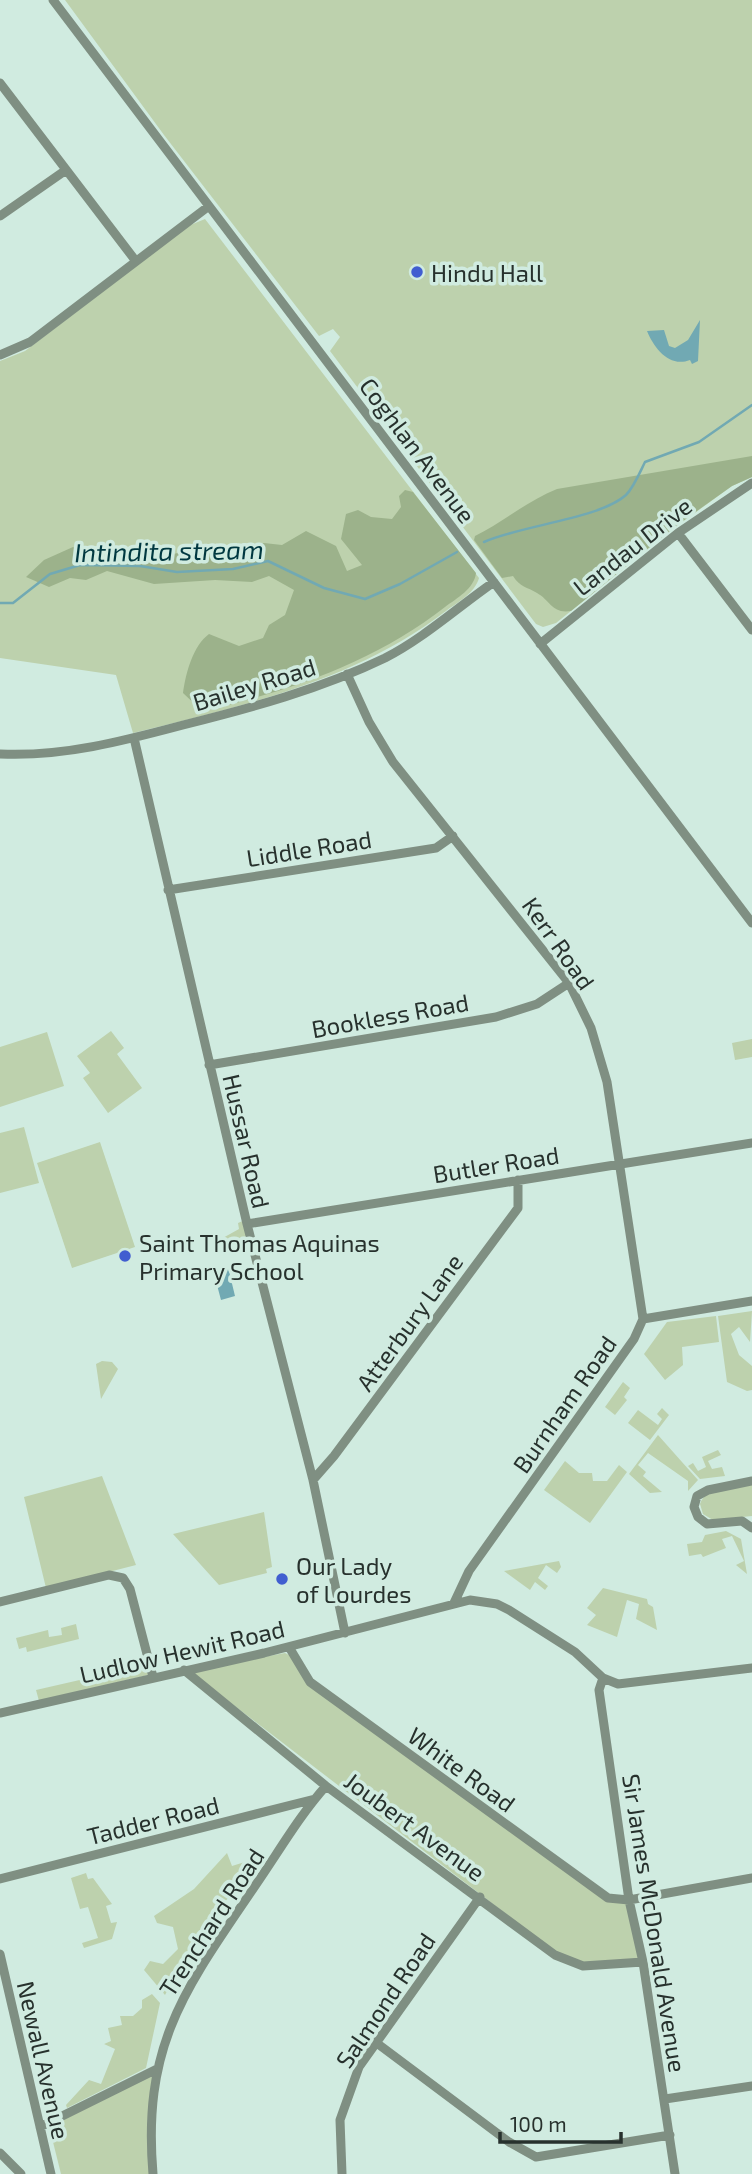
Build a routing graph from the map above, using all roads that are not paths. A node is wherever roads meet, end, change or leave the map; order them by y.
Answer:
1 (53, 0) edge
2 (0, 83) edge
3 (66, 170) junction
4 (209, 206) junction
5 (0, 216) edge
6 (135, 260) junction
7 (0, 355) edge
8 (752, 483) edge
9 (678, 533) junction
10 (494, 582) junction
11 (752, 630) edge
12 (540, 644) junction
13 (347, 674) junction
14 (134, 738) junction
15 (0, 754) edge
16 (453, 836) junction
17 (168, 890) junction
18 (752, 923) edge
19 (569, 983) junction
20 (209, 1065) junction
21 (752, 1143) edge
22 (619, 1163) junction
23 (518, 1180) junction
24 (247, 1224) junction
25 (752, 1301) edge
26 (643, 1319) junction
27 (313, 1480) junction
28 (752, 1481) edge
29 (752, 1528) edge
30 (0, 1602) edge
31 (454, 1603) junction
32 (345, 1633) junction
33 (289, 1647) junction
34 (752, 1668) edge
35 (184, 1670) junction
36 (153, 1677) junction
37 (603, 1678) junction
38 (0, 1713) edge
39 (326, 1786) junction
40 (315, 1799) junction
41 (752, 1878) edge
42 (0, 1879) edge
43 (480, 1897) junction
44 (629, 1900) junction
45 (0, 1954) edge
46 (643, 1962) junction
47 (374, 2041) junction
48 (158, 2069) junction
49 (752, 2086) edge
50 (665, 2099) junction
51 (40, 2127) junction
52 (670, 2135) junction
53 (0, 2153) edge
54 (21, 2174) edge
55 (51, 2174) edge
56 (153, 2174) edge
57 (342, 2174) edge
58 (675, 2174) edge

1 - 4 street, Coghlan Avenue
2 - 3 street
3 - 5 street
3 - 6 street
4 - 6 street
4 - 10 street, Coghlan Avenue
6 - 7 street
8 - 9 street, Landau Drive
9 - 11 street
9 - 12 street, Landau Drive
10 - 12 street, Coghlan Avenue
10 - 13 street, Bailey Road
12 - 18 street, Coghlan Avenue
13 - 14 street, Bailey Road
13 - 16 street, Kerr Road
14 - 15 street, Bailey Road
14 - 17 street, Hussar Road
16 - 17 street, Liddle Road
16 - 19 street, Kerr Road
17 - 20 street, Hussar Road
19 - 20 street, Bookless Road
19 - 22 street, Kerr Road
20 - 24 street, Hussar Road
21 - 22 street, Butler Road
22 - 23 street, Butler Road
22 - 26 street, Kerr Road
23 - 24 street, Butler Road
23 - 27 street, Atterbury Lane
24 - 27 street, Hussar Road
25 - 26 street, Burnham Road
26 - 31 street, Burnham Road
27 - 32 street, Hussar Road
28 - 29 street
30 - 36 street
31 - 32 street, Ludlow Hewit Road
31 - 37 street, Ludlow Hewit Road
32 - 33 street, Ludlow Hewit Road
33 - 35 street, Ludlow Hewit Road
33 - 44 street, White Road
34 - 37 street
35 - 36 street, Ludlow Hewit Road
35 - 39 street, Joubert Avenue
36 - 38 street, Ludlow Hewit Road
37 - 44 street, Sir James McDonald Avenue
39 - 40 street, Trenchard Road
39 - 43 street, Joubert Avenue
40 - 42 street, Tadder Road
40 - 48 street, Trenchard Road
41 - 44 street
43 - 46 street, Joubert Avenue
43 - 47 street, Salmond Road
44 - 46 street, Sir James McDonald Avenue
45 - 51 street, Newall Avenue
46 - 50 street, Sir James McDonald Avenue
47 - 52 street
47 - 57 street, Salmond Road
48 - 51 street
48 - 56 street, Trenchard Road
49 - 50 street
50 - 52 street, Sir James McDonald Avenue
51 - 55 street, Newall Avenue
52 - 58 street, Sir James McDonald Avenue
53 - 54 street

